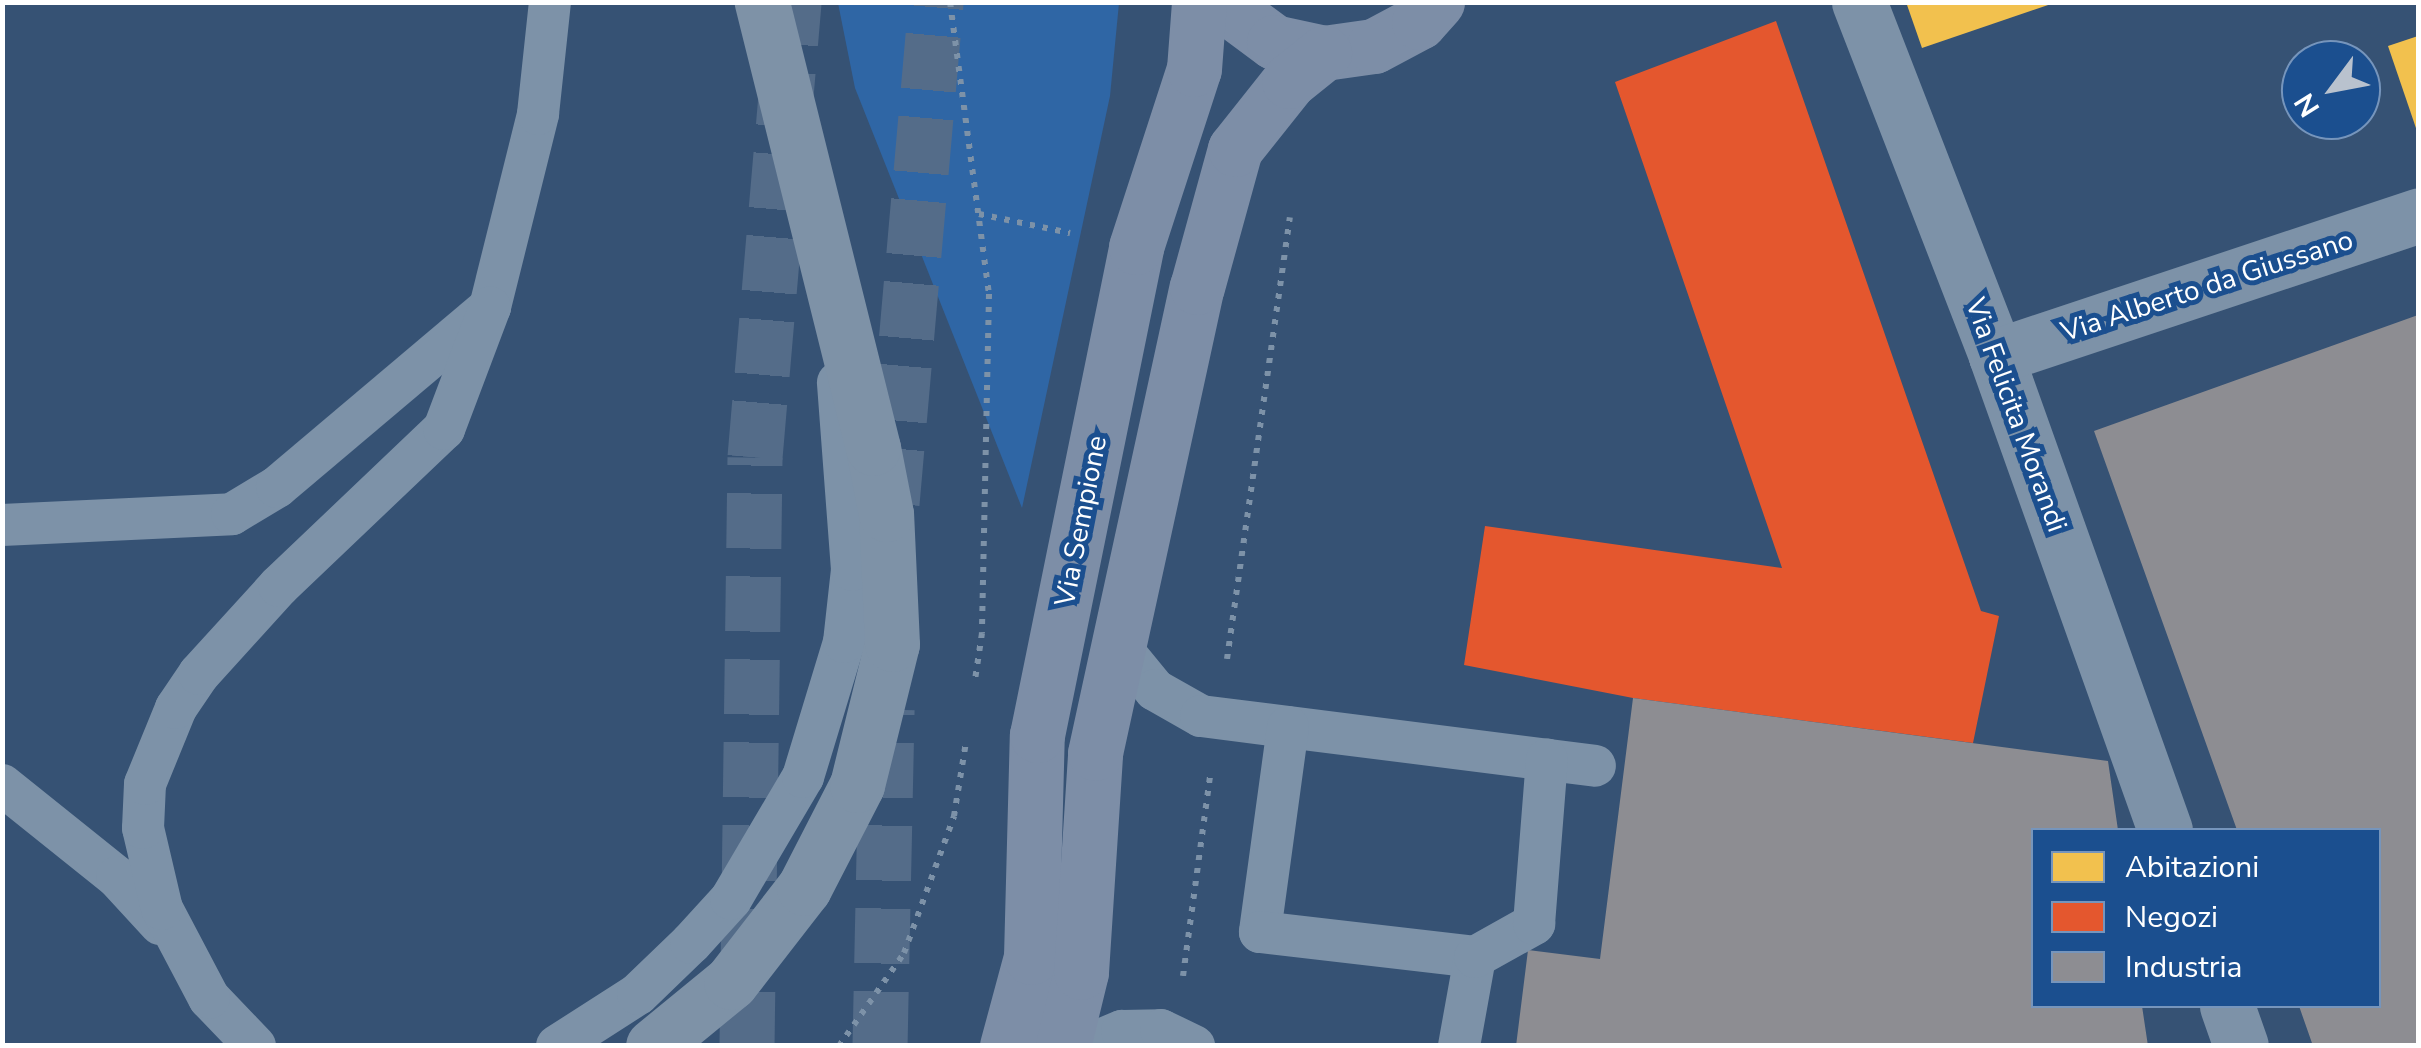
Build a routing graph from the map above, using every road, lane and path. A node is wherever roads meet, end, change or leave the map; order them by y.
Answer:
1 (550, 2) edge
2 (762, 2) edge
3 (1198, 2) edge
4 (1220, 2) edge
5 (1436, 2) edge
6 (1859, 2) edge
7 (1324, 53) junction
8 (1292, 207) dead end
9 (2418, 216) edge
10 (831, 278) junction
11 (490, 306) junction
12 (1996, 356) junction
13 (2, 524) edge
14 (1119, 646) junction
15 (1218, 719) junction
16 (1288, 728) junction
17 (1547, 760) junction
18 (1596, 766) dead end
19 (2, 785) edge
20 (2164, 828) edge
21 (184, 956) junction
22 (1475, 958) junction
23 (2228, 1008) edge
24 (1184, 1041) edge
25 (255, 1046) edge
26 (557, 1046) edge
27 (653, 1046) edge
28 (1008, 1046) edge
29 (1063, 1046) edge
30 (1086, 1046) edge
31 (1459, 1046) edge
32 (2241, 1046) edge

1 - 11 lane
2 - 10 highway
3 - 28 main road, Via Sempione
4 - 7 main road
5 - 7 main road
6 - 12 street, Via Felicita Morandi
7 - 14 main road
8 - 15 path
9 - 12 street, Via Alberto da Giussano
10 - 26 lane
10 - 27 highway
11 - 13 lane
11 - 21 lane
12 - 20 street, Via Felicita Morandi
14 - 15 lane
14 - 29 main road
15 - 16 lane
15 - 24 path
16 - 17 lane
16 - 22 lane
17 - 18 lane
17 - 22 lane
19 - 21 lane
21 - 25 lane
22 - 31 lane
23 - 32 street
24 - 30 lane

